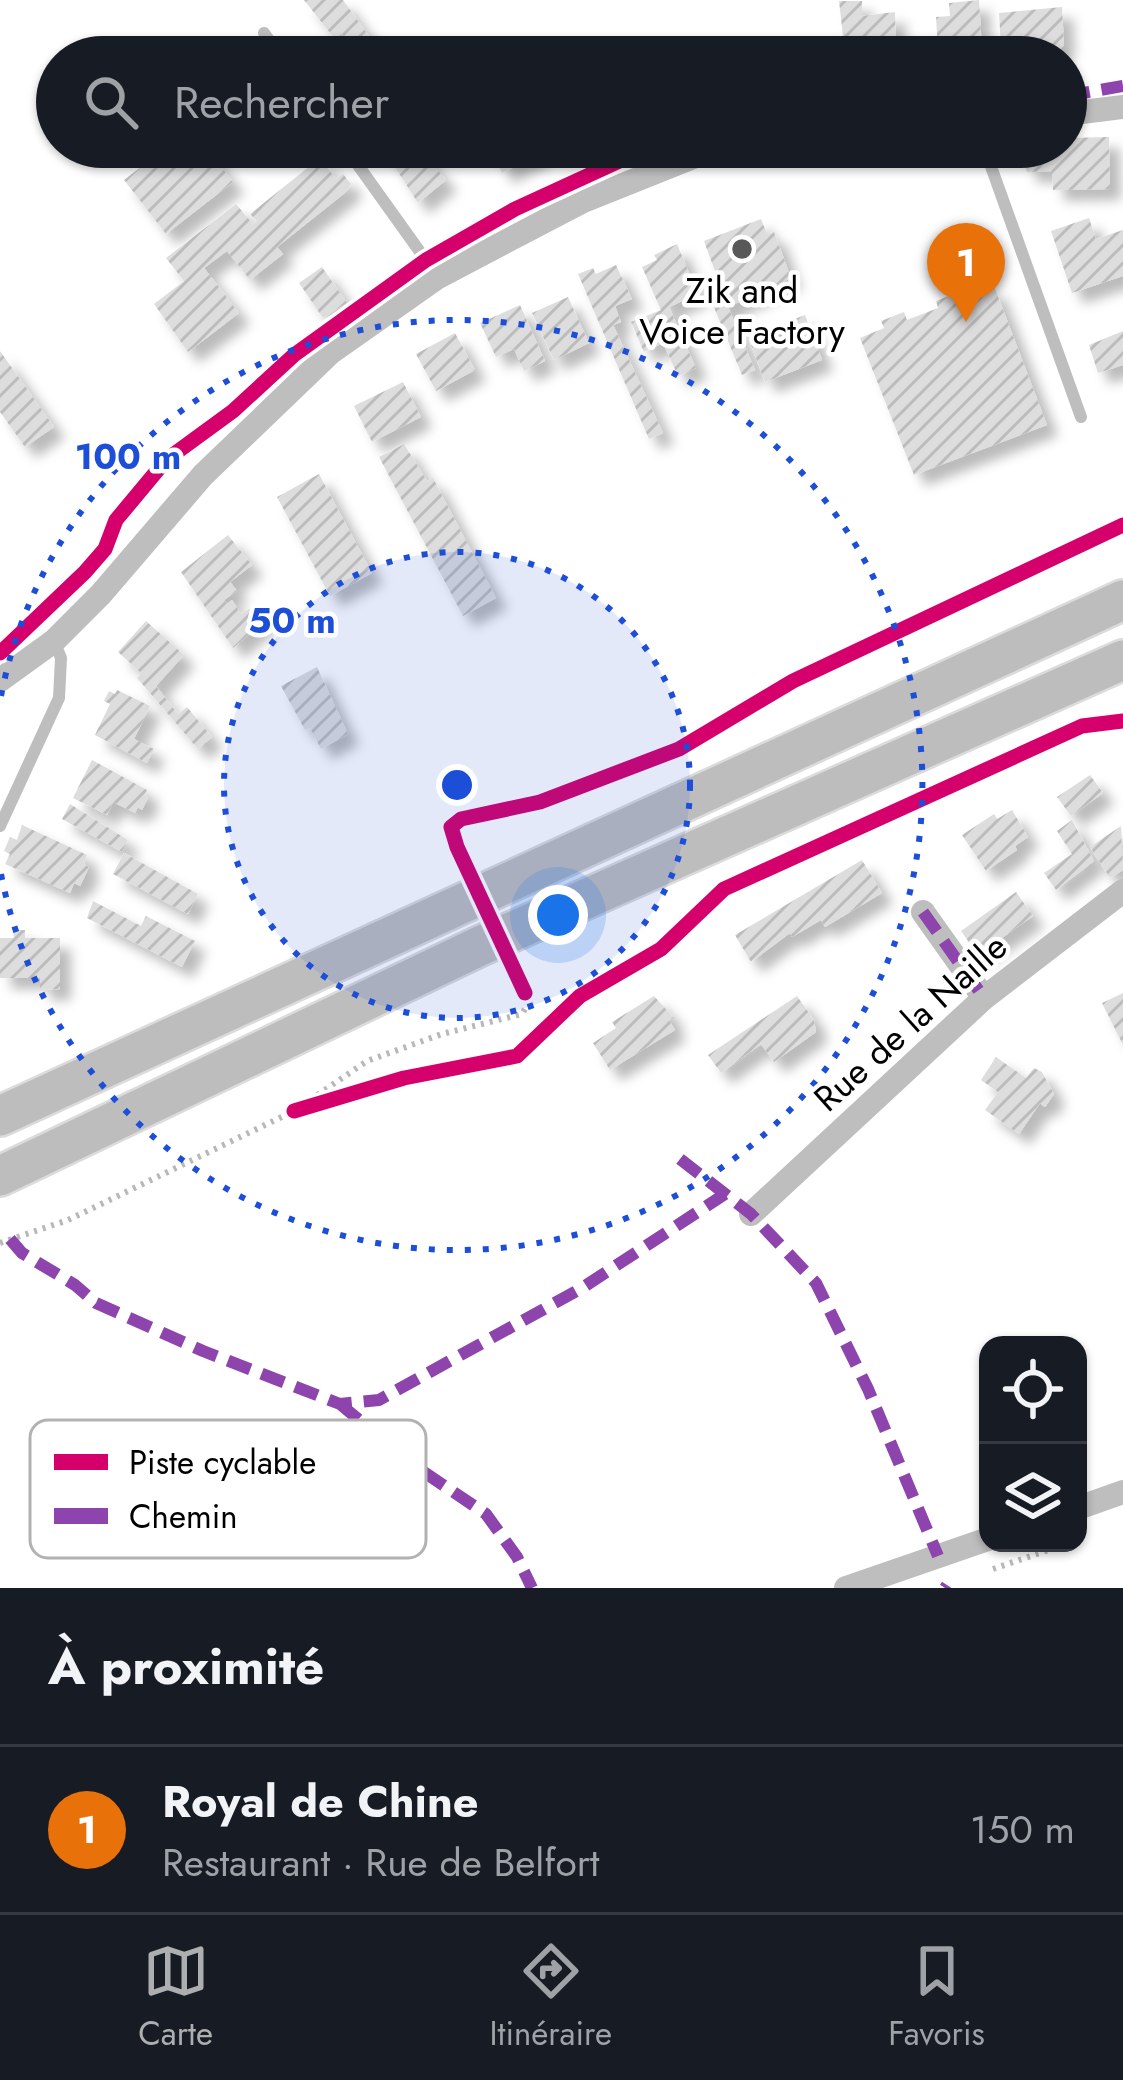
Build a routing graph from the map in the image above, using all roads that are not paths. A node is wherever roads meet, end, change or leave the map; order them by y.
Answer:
1 (264, 33) dead end
2 (266, 36) edge
3 (1123, 107) edge
4 (1087, 111) edge
5 (360, 168) edge
6 (666, 168) edge
7 (992, 168) edge
8 (438, 278) junction
9 (1081, 417) dead end
10 (1123, 600) edge
11 (55, 641) junction
12 (1123, 660) edge
13 (0, 680) edge
14 (0, 826) edge
15 (1123, 891) edge
16 (923, 912) dead end
17 (984, 998) junction
18 (0, 1117) edge
19 (0, 1175) edge
20 (751, 1214) dead end
21 (1123, 1492) edge
22 (1087, 1505) edge
23 (979, 1542) edge
24 (846, 1588) edge

1 - 2 lane
3 - 4 street
5 - 8 lane
6 - 8 street
7 - 9 lane
8 - 11 street
10 - 18 main road
11 - 13 street
11 - 14 lane
12 - 19 main road
15 - 17 street, Rue de la Naille
16 - 17 street
17 - 20 street, Rue de la Naille
21 - 22 street
23 - 24 street

